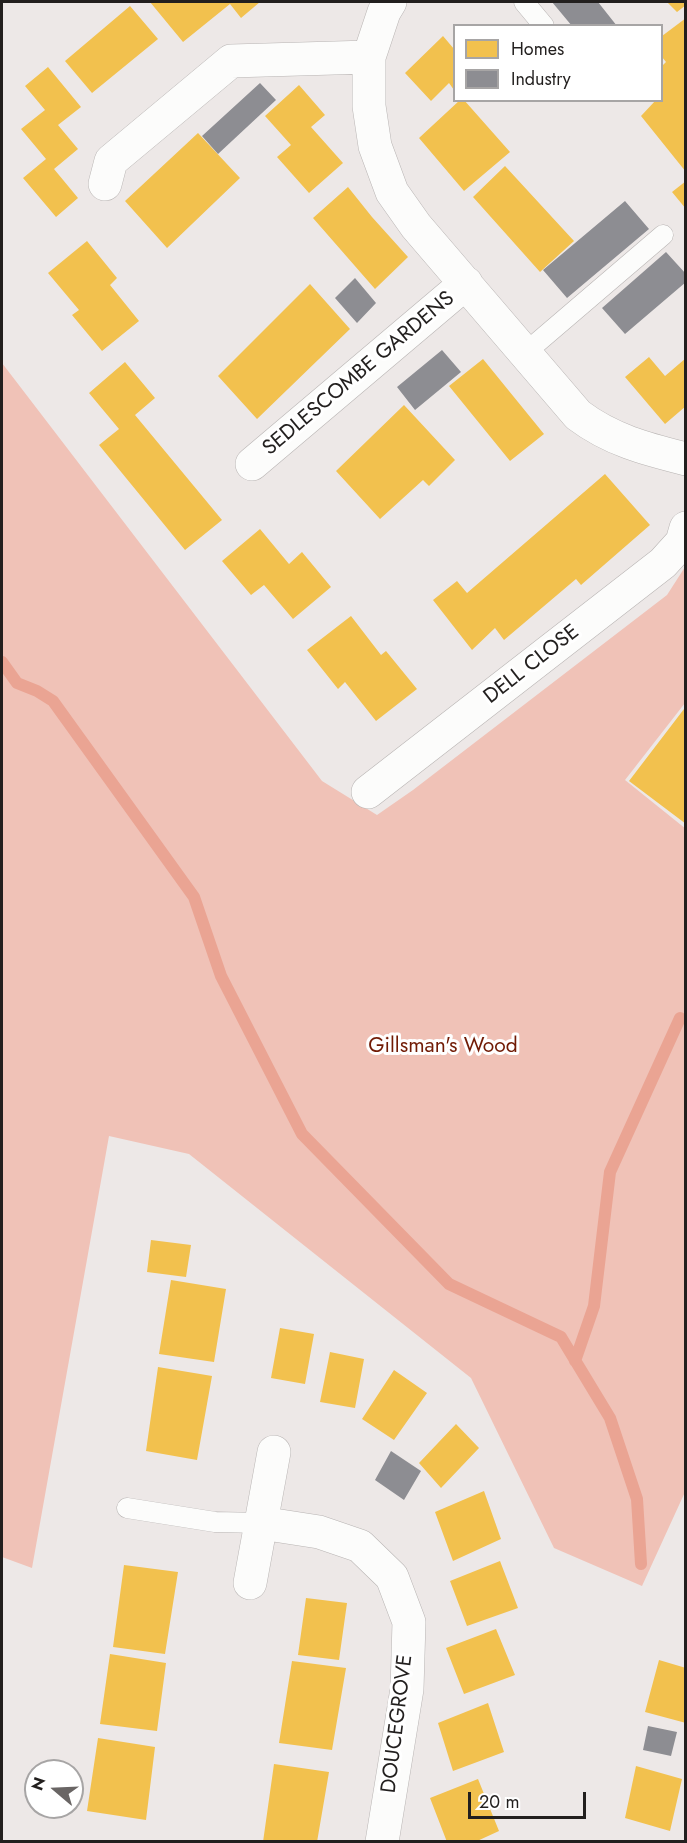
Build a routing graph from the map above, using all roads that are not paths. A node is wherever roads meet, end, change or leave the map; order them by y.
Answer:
1 (390, 2) edge
2 (524, 2) edge
3 (542, 24) edge
4 (369, 57) junction
5 (105, 184) dead end
6 (663, 235) dead end
7 (466, 284) junction
8 (525, 353) junction
9 (686, 459) edge
10 (252, 464) dead end
11 (686, 528) edge
12 (368, 792) dead end
13 (274, 1452) dead end
14 (127, 1508) dead end
15 (261, 1523) junction
16 (250, 1583) dead end
17 (382, 1842) edge

1 - 4 street, SEDLESCOMBE GARDENS
2 - 3 lane
4 - 5 street
4 - 7 street, SEDLESCOMBE GARDENS
6 - 8 lane
7 - 8 street, SEDLESCOMBE GARDENS
7 - 10 street, SEDLESCOMBE GARDENS
8 - 9 street, SEDLESCOMBE GARDENS
11 - 12 street, DELL CLOSE
13 - 15 street
14 - 15 lane
15 - 16 street
15 - 17 street, DOUCEGROVE

